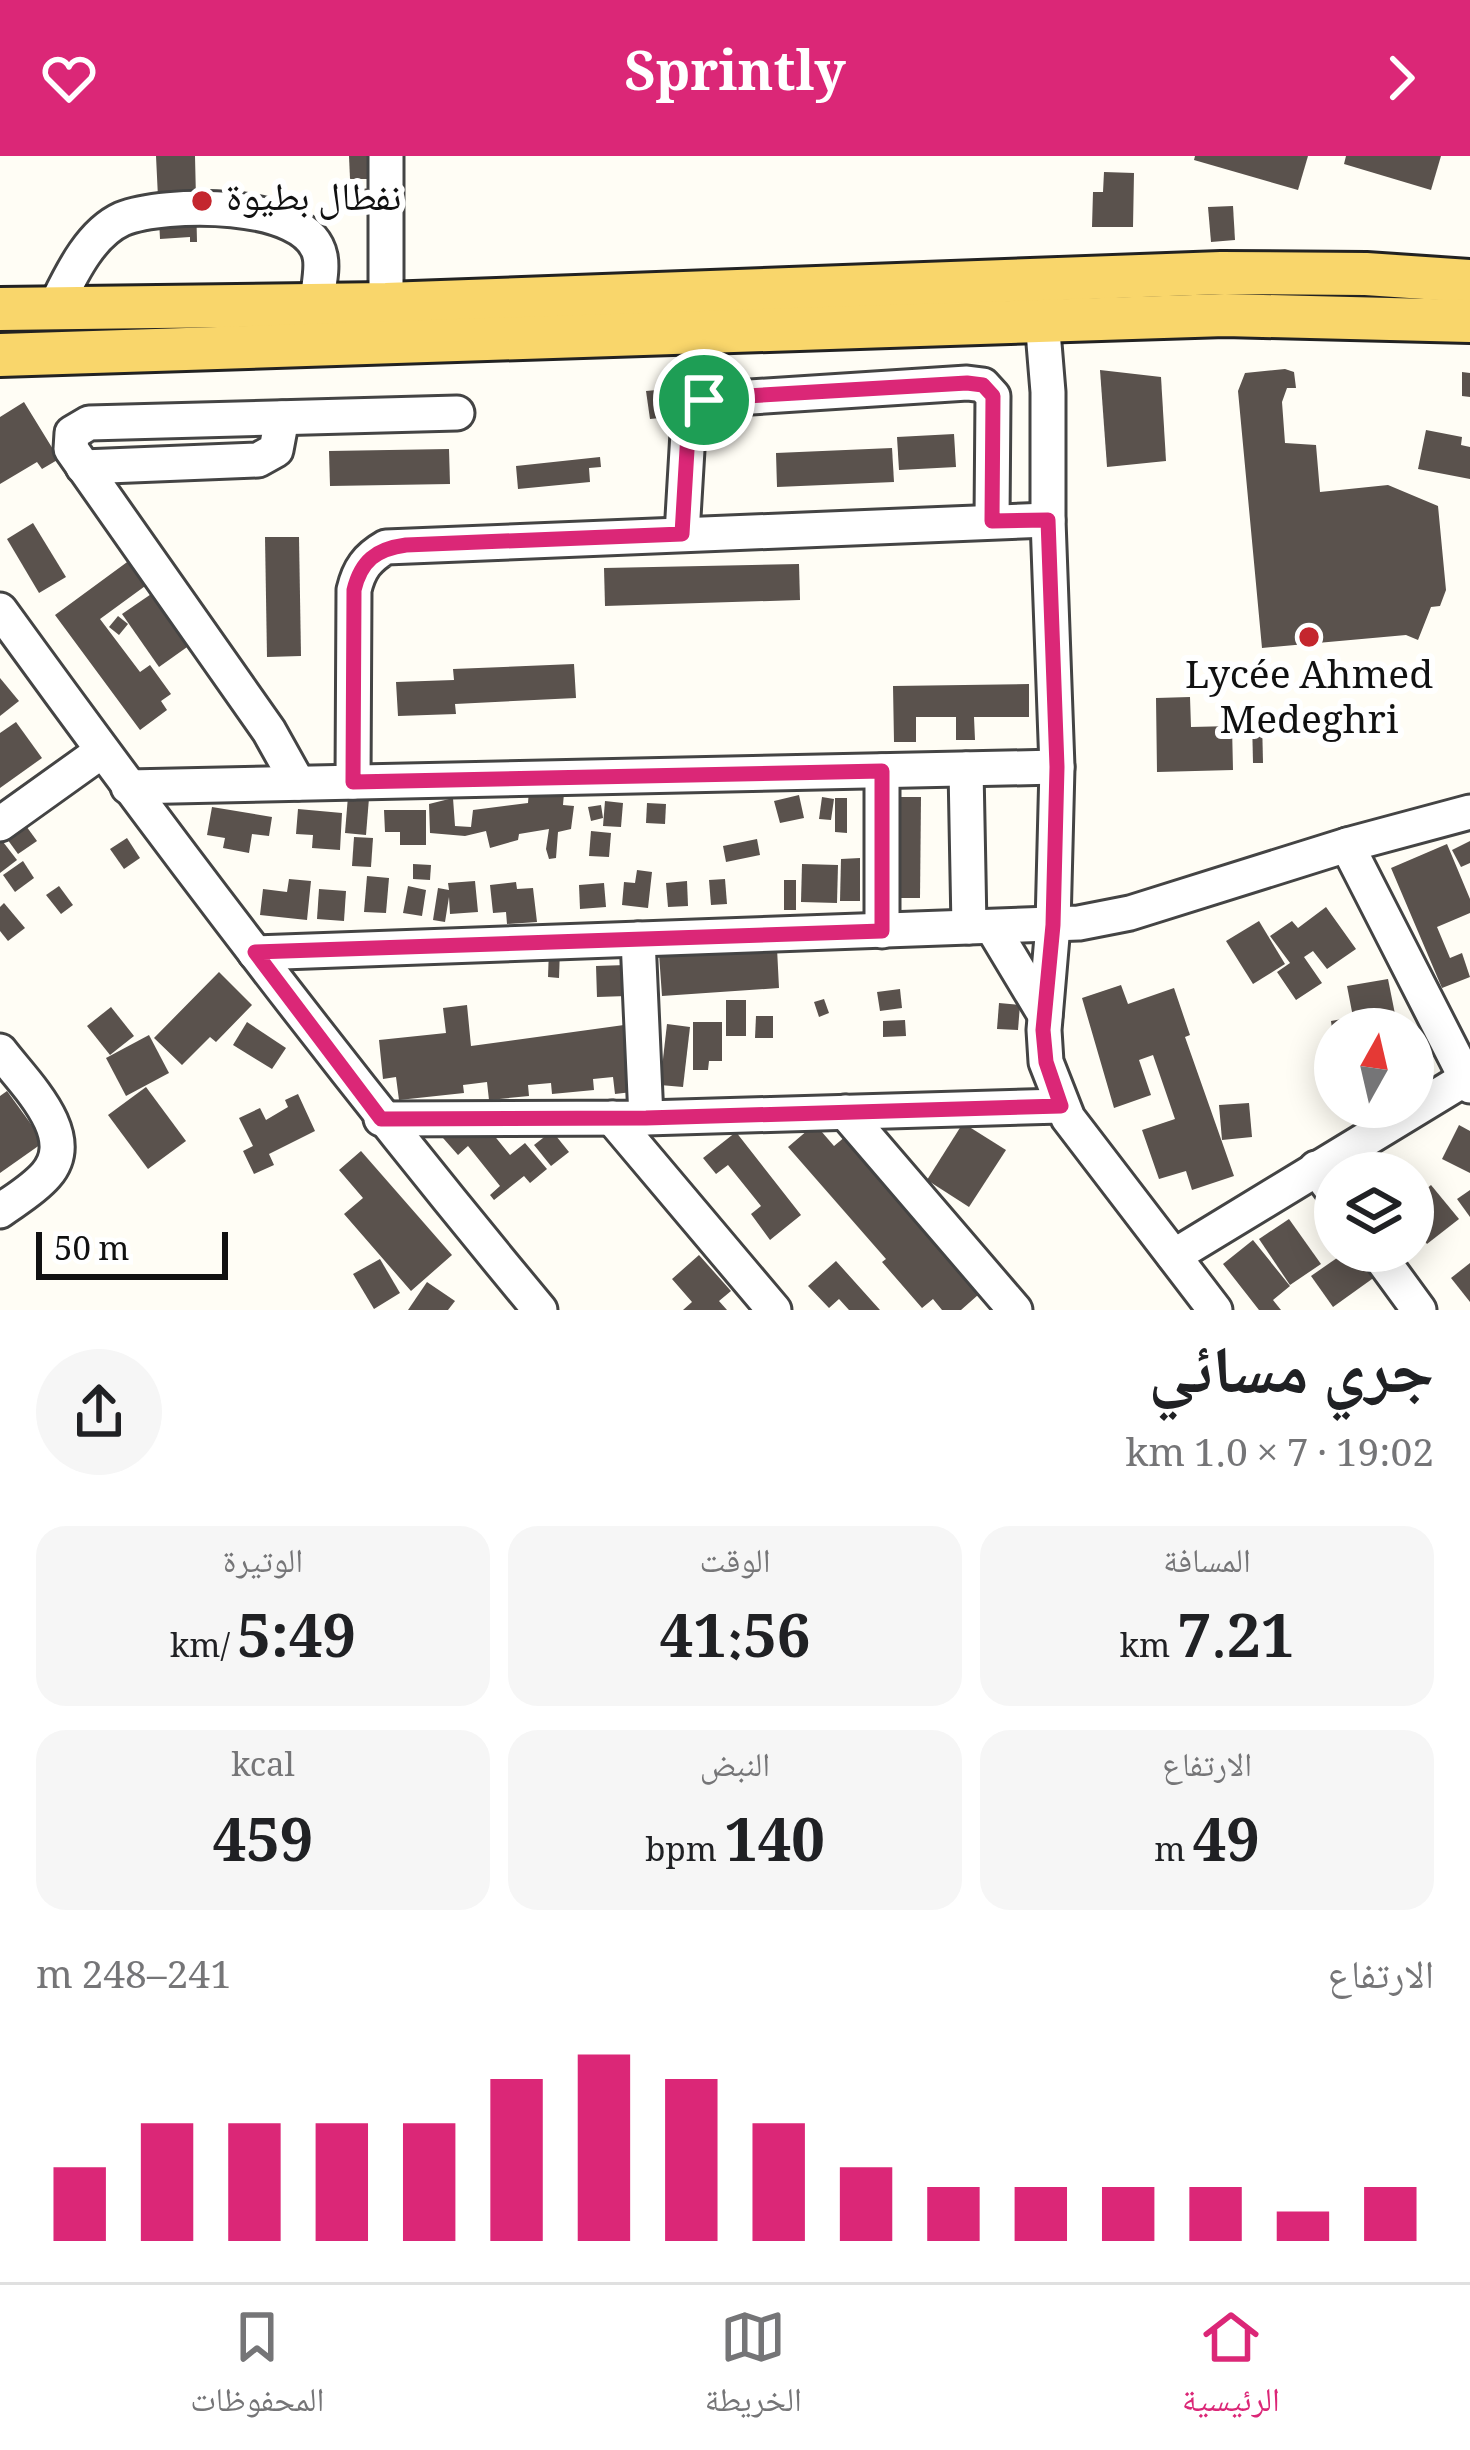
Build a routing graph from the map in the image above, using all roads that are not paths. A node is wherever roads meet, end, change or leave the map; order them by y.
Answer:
1 (386, 156) edge
2 (1470, 281) edge
3 (317, 303) junction
4 (386, 304) junction
5 (0, 308) edge
6 (55, 308) junction
7 (1042, 319) junction
8 (1470, 321) edge
9 (0, 355) edge
10 (457, 413) dead end
11 (1048, 520) junction
12 (992, 521) junction
13 (682, 534) junction
14 (0, 610) edge
15 (102, 752) junction
16 (1057, 767) junction
17 (967, 769) junction
18 (882, 771) junction
19 (353, 782) junction
20 (298, 783) junction
21 (128, 787) junction
22 (1470, 812) edge
23 (0, 824) edge
24 (1347, 844) junction
25 (1053, 925) junction
26 (980, 927) junction
27 (882, 931) junction
28 (638, 939) junction
29 (255, 952) junction
30 (1045, 1015) junction
31 (0, 1051) edge
32 (1467, 1083) edge
33 (1061, 1106) junction
34 (845, 1112) junction
35 (629, 1118) junction
36 (381, 1119) junction
37 (1367, 1152) edge
38 (1314, 1186) edge
39 (0, 1211) edge
40 (1174, 1256) junction
41 (1391, 1272) edge
42 (540, 1310) edge
43 (774, 1310) edge
44 (1015, 1310) edge
45 (1215, 1310) edge
46 (1419, 1310) edge

1 - 4 street
2 - 4 main road
3 - 4 main road
3 - 6 main road
3 - 6 street
5 - 6 main road
7 - 8 main road
7 - 9 main road
7 - 11 street
10 - 20 street
11 - 12 street
11 - 16 street
12 - 13 street
12 - 13 street
13 - 19 street
14 - 15 street
15 - 21 street
15 - 23 street
16 - 17 street
16 - 25 street
17 - 18 street
17 - 26 street
18 - 19 street
18 - 27 street
19 - 20 street
20 - 21 street
21 - 29 street
22 - 24 street
24 - 25 street
24 - 32 street
25 - 26 street
25 - 30 street
26 - 27 street
26 - 30 street
27 - 28 street
28 - 29 street
28 - 35 street
29 - 36 street
30 - 33 street
31 - 39 street
32 - 37 street
33 - 34 street
33 - 40 street
34 - 35 street
34 - 44 street
35 - 36 street
35 - 43 street
36 - 42 street
38 - 40 street
40 - 45 street
41 - 46 street

